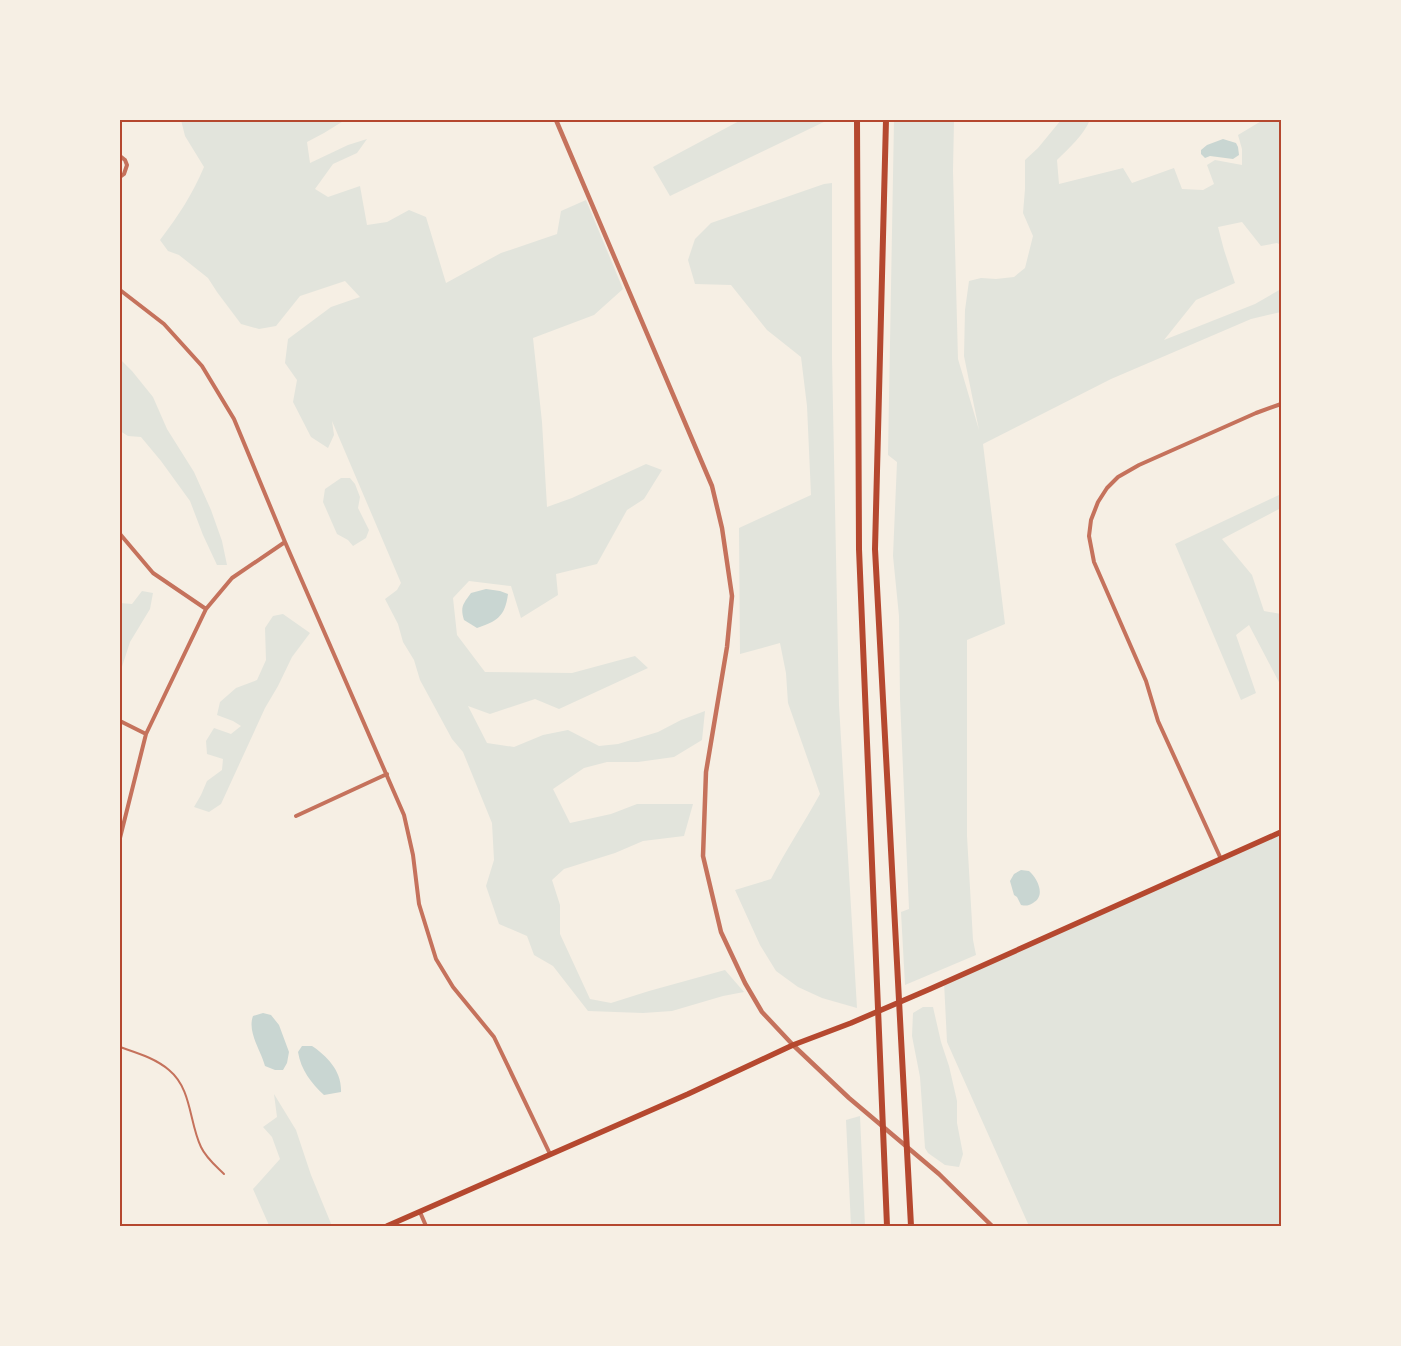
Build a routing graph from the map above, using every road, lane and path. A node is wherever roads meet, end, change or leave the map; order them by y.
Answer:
1 (556, 120) edge
2 (857, 120) edge
3 (886, 120) edge
4 (120, 156) edge
5 (120, 177) edge
6 (120, 290) edge
7 (1281, 395) edge
8 (1281, 403) edge
9 (120, 534) edge
10 (285, 542) junction
11 (206, 609) junction
12 (120, 721) edge
13 (146, 734) junction
14 (387, 774) junction
15 (296, 816) dead end
16 (1281, 832) edge
17 (120, 838) edge
18 (1221, 859) junction
19 (793, 1045) junction
20 (120, 1047) edge
21 (550, 1154) junction
22 (224, 1174) dead end
23 (420, 1212) junction
24 (387, 1226) edge
25 (426, 1226) edge
26 (886, 1226) edge
27 (911, 1226) edge
28 (992, 1226) edge

1 - 19 street
2 - 26 highway
3 - 27 highway
4 - 5 street
6 - 10 street
7 - 8 street
8 - 18 street
9 - 11 street
10 - 11 street
10 - 14 street
11 - 13 street
12 - 13 street
13 - 17 street
14 - 15 street
14 - 21 street
16 - 18 main road
18 - 19 main road
19 - 21 main road
19 - 28 street
20 - 22 lane
21 - 23 main road
23 - 24 main road
23 - 25 street

